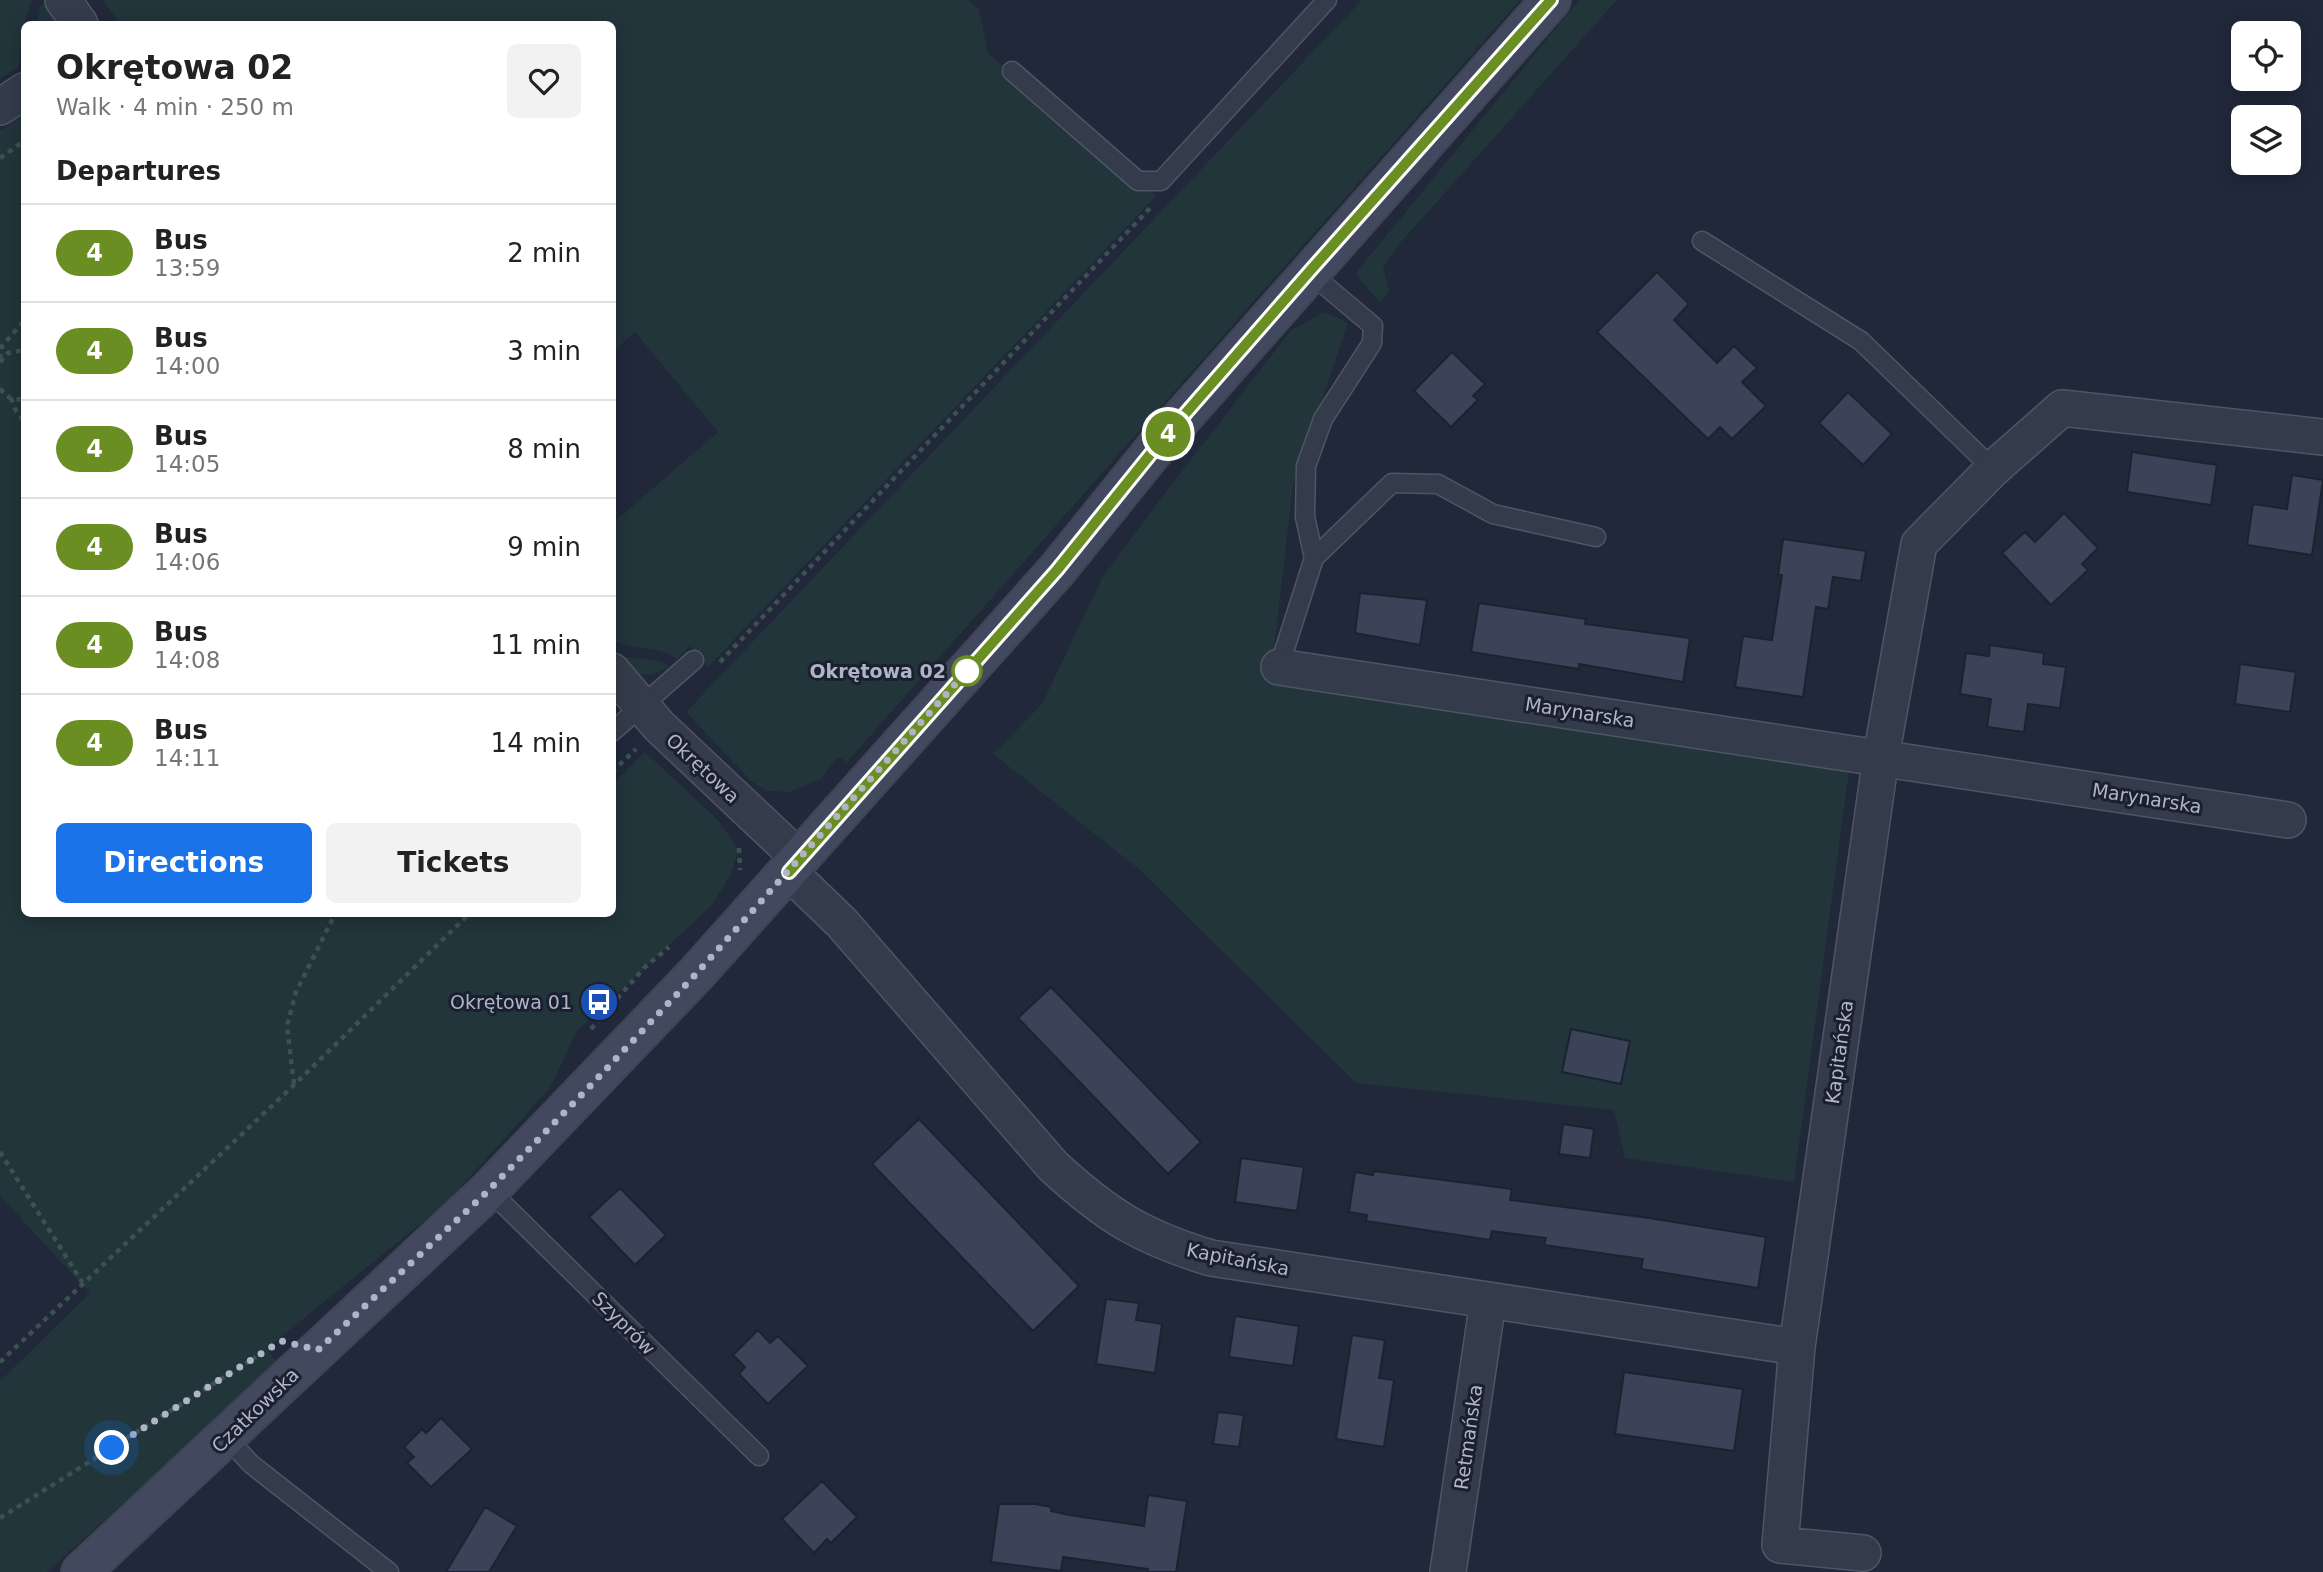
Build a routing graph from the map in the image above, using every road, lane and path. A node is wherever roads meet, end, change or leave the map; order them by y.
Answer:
1 (63, 0) edge
2 (1327, 0) edge
3 (1550, 0) edge
4 (78, 21) edge
5 (1012, 71) dead end
6 (21, 93) edge
7 (0, 107) edge
8 (21, 143) edge
9 (0, 158) edge
10 (1156, 202) dead end
11 (1702, 240) dead end
12 (1309, 272) junction
13 (21, 324) edge
14 (1, 345) edge
15 (21, 350) edge
16 (1, 360) edge
17 (0, 389) edge
18 (10, 398) junction
19 (21, 400) edge
20 (21, 417) edge
21 (2323, 437) edge
22 (1993, 469) junction
23 (1596, 537) dead end
24 (1314, 558) junction
25 (694, 660) dead end
26 (1279, 667) joint
27 (714, 668) dead end
28 (616, 676) edge
29 (651, 716) junction
30 (616, 730) edge
31 (1881, 757) junction
32 (616, 766) edge
33 (2288, 820) dead end
34 (737, 841) dead end
35 (794, 865) junction
36 (739, 874) dead end
37 (334, 917) edge
38 (466, 917) edge
39 (674, 943) dead end
40 (587, 1034) dead end
41 (294, 1085) junction
42 (0, 1152) edge
43 (489, 1190) junction
44 (82, 1282) junction
45 (1488, 1301) junction
46 (1797, 1347) junction
47 (268, 1349) dead end
48 (0, 1362) edge
49 (227, 1438) junction
50 (759, 1456) dead end
51 (0, 1518) edge
52 (1863, 1553) dead end
53 (81, 1572) edge
54 (389, 1572) edge
55 (1448, 1572) edge

1 - 4 street
2 - 5 lane
3 - 12 street, Czatkowska
6 - 7 street
8 - 9 path
10 - 27 path
11 - 22 lane
12 - 24 lane
12 - 35 street, Czatkowska
13 - 14 path
14 - 16 path
15 - 16 path
17 - 18 path
18 - 19 path
18 - 20 path
21 - 22 street
22 - 31 street
23 - 24 lane
24 - 26 lane
25 - 29 lane
26 - 31 street, Marynarska
28 - 29 street, Okrętowa
29 - 30 lane
29 - 32 path
29 - 35 street, Okrętowa
31 - 33 street, Marynarska
31 - 46 street, Kapitańska
34 - 36 path
35 - 43 street, Czatkowska
35 - 45 street, Kapitańska
37 - 41 path
38 - 41 path
39 - 40 path
41 - 44 path
42 - 44 path
43 - 49 street, Czatkowska
43 - 50 lane, Szyprów
44 - 48 path
45 - 46 street, Kapitańska
45 - 55 street, Retmańska
46 - 52 street, Kapitańska
47 - 51 path
49 - 53 street, Czatkowska
49 - 54 lane

